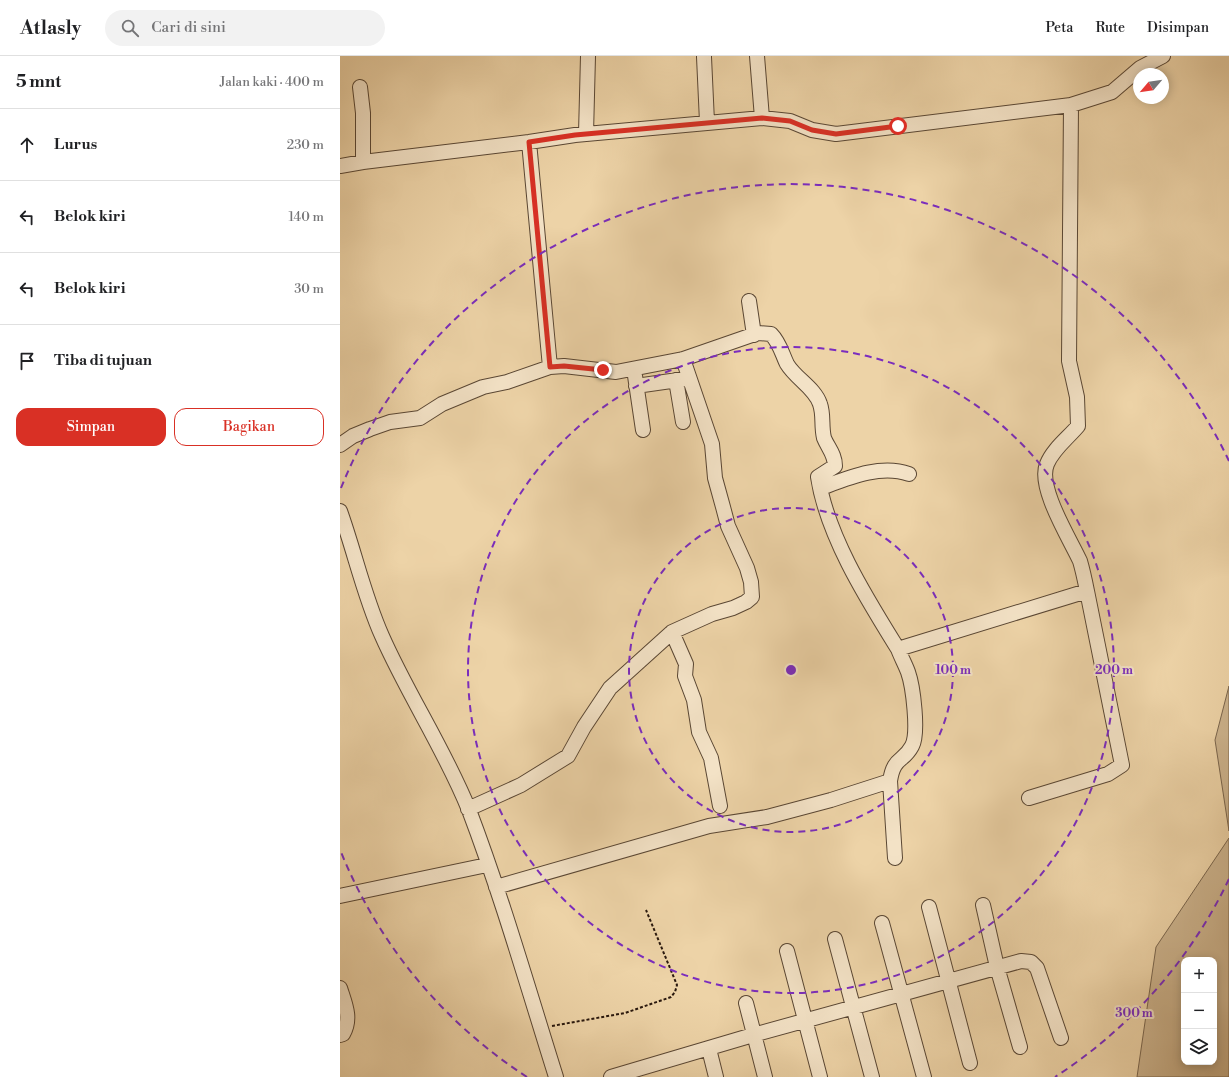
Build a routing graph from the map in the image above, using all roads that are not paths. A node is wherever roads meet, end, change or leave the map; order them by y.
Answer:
1 (588, 56) edge
2 (757, 56) edge
3 (1163, 56) edge
4 (704, 57) dead end
5 (360, 87) dead end
6 (1071, 105) junction
7 (762, 118) junction
8 (707, 122) junction
9 (586, 134) junction
10 (529, 142) junction
11 (363, 162) junction
12 (340, 166) edge
13 (749, 301) dead end
14 (754, 335) junction
15 (683, 359) junction
16 (550, 367) junction
17 (634, 369) junction
18 (636, 386) junction
19 (684, 422) dead end
20 (643, 430) dead end
21 (340, 445) edge
22 (909, 474) dead end
23 (821, 488) junction
24 (340, 511) edge
25 (1087, 591) junction
26 (672, 632) junction
27 (898, 649) junction
28 (890, 781) junction
29 (1029, 798) dead end
30 (720, 806) dead end
31 (468, 810) junction
32 (895, 858) dead end
33 (487, 864) junction
34 (496, 887) junction
35 (340, 896) edge
36 (983, 905) dead end
37 (929, 907) dead end
38 (882, 924) dead end
39 (835, 938) dead end
40 (787, 951) dead end
41 (996, 967) junction
42 (948, 981) junction
43 (340, 988) edge
44 (901, 994) junction
45 (746, 1003) dead end
46 (855, 1007) junction
47 (805, 1020) junction
48 (340, 1035) edge
49 (753, 1035) junction
50 (1061, 1038) dead end
51 (1020, 1047) dead end
52 (709, 1049) junction
53 (970, 1063) dead end
54 (556, 1077) edge
55 (612, 1077) edge
56 (716, 1077) edge
57 (766, 1077) edge
58 (820, 1077) edge
59 (872, 1077) edge
60 (924, 1077) edge

1 - 9 street
2 - 7 street
3 - 6 street
4 - 8 street
5 - 11 street
6 - 7 street
6 - 25 street
7 - 8 street
8 - 9 street
9 - 10 street
10 - 11 street
10 - 16 street
11 - 12 street
13 - 14 street
14 - 15 street
14 - 23 street
15 - 17 street
15 - 26 street
16 - 17 street
16 - 21 street
17 - 18 street
18 - 19 street
18 - 20 street
22 - 23 street
23 - 27 street
24 - 31 street
25 - 27 street
25 - 29 street
26 - 30 street
26 - 31 street
27 - 28 street
28 - 32 street
28 - 34 street
31 - 33 street
33 - 34 street
33 - 35 street
34 - 54 street
36 - 41 street
37 - 42 street
38 - 44 street
39 - 46 street
40 - 47 street
41 - 42 street
41 - 50 street
41 - 51 street
42 - 44 street
42 - 53 street
43 - 48 street
44 - 46 street
44 - 60 street
45 - 49 street
46 - 47 street
46 - 59 street
47 - 49 street
47 - 58 street
49 - 52 street
49 - 57 street
52 - 55 street
52 - 56 street

